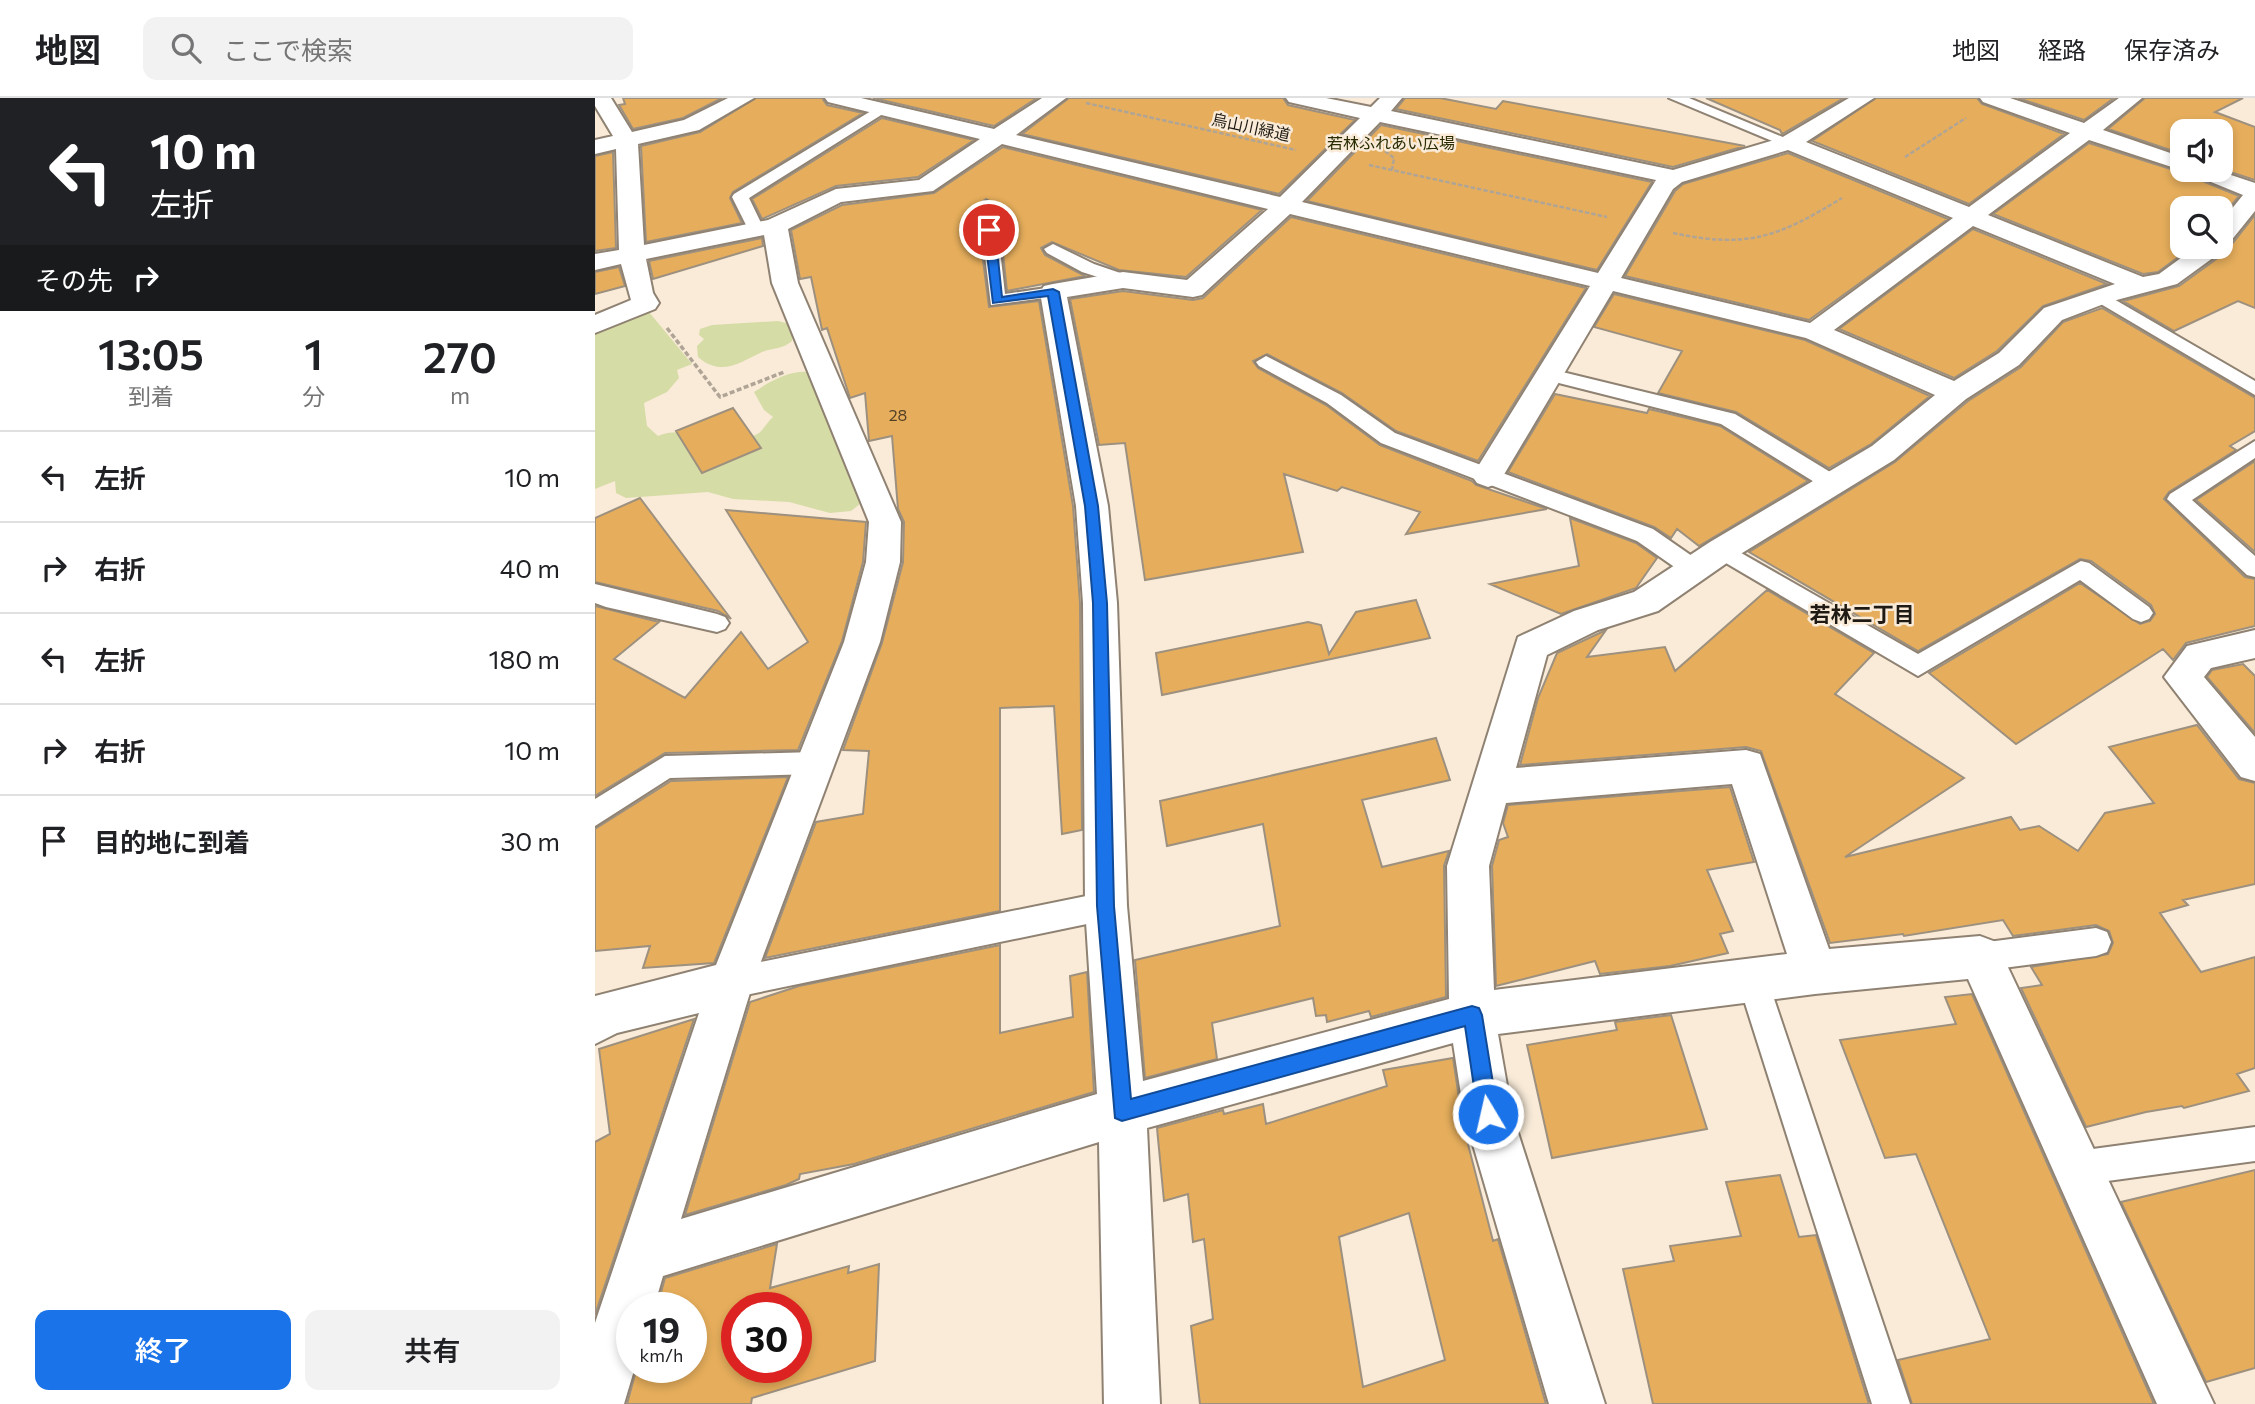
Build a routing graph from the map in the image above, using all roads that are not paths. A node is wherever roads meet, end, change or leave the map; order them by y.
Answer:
1 (601, 98) edge
2 (744, 98) edge
3 (835, 98) edge
4 (1296, 98) edge
5 (1677, 98) edge
6 (1864, 98) edge
7 (1990, 98) edge
8 (2132, 98) edge
9 (1066, 99) edge
10 (1383, 106) edge
11 (881, 110) junction
12 (2086, 132) junction
13 (997, 136) junction
14 (627, 141) junction
15 (1789, 143) junction
16 (595, 147) edge
17 (2170, 161) edge
18 (1674, 177) junction
19 (2221, 182) edge
20 (2254, 197) edge
21 (987, 206) dead end
22 (1285, 206) junction
23 (1969, 216) junction
24 (2233, 222) edge
25 (765, 227) junction
26 (1053, 248) dead end
27 (632, 254) junction
28 (2196, 259) edge
29 (595, 262) edge
30 (1123, 280) junction
31 (1607, 281) junction
32 (2139, 285) junction
33 (1053, 292) junction
34 (2100, 296) junction
35 (595, 325) edge
36 (1815, 332) junction
37 (1266, 362) dead end
38 (1550, 375) junction
39 (2255, 389) edge
40 (1957, 393) junction
41 (2255, 448) edge
42 (1488, 476) junction
43 (1832, 483) junction
44 (1722, 550) junction
45 (1694, 569) junction
46 (2255, 569) edge
47 (595, 593) edge
48 (2141, 613) dead end
49 (717, 623) dead end
50 (2255, 644) edge
51 (815, 763) junction
52 (2255, 765) edge
53 (1492, 787) junction
54 (595, 814) edge
55 (1106, 906) junction
56 (2096, 942) dead end
57 (1980, 957) junction
58 (1815, 972) junction
59 (1753, 981) junction
60 (731, 983) junction
61 (1472, 1015) junction
62 (595, 1021) edge
63 (1122, 1111) junction
64 (2255, 1144) edge
65 (2078, 1168) junction
66 (647, 1255) junction
67 (596, 1404) edge
68 (1132, 1404) edge
69 (1577, 1404) edge
70 (1891, 1404) edge
71 (2186, 1404) edge

1 - 14 street
2 - 14 street
3 - 11 street
4 - 10 street
5 - 15 lane
6 - 15 street
7 - 12 street
8 - 12 street
9 - 13 street
10 - 18 street
10 - 22 street
11 - 13 street
11 - 25 lane
12 - 17 street
12 - 23 street
13 - 22 street
13 - 25 street
14 - 16 street
14 - 27 street
15 - 18 street
15 - 23 street
18 - 31 street
19 - 20 street
20 - 24 street
21 - 33 lane
22 - 30 street
22 - 31 street
23 - 32 street
23 - 36 street
25 - 27 street
25 - 51 street
26 - 30 lane
27 - 29 street
27 - 35 street
28 - 32 street
30 - 33 street
31 - 36 street
31 - 38 street
32 - 34 street
33 - 55 street
34 - 39 lane
34 - 40 street
36 - 40 street
37 - 42 lane
38 - 42 street
38 - 43 lane
40 - 43 street
41 - 46 lane
42 - 45 lane
43 - 44 street
44 - 45 street
44 - 48 lane
45 - 53 street
47 - 49 lane
50 - 52 street
51 - 54 lane
51 - 60 street
53 - 58 street
53 - 61 street
55 - 60 lane
55 - 63 street
56 - 57 lane
57 - 58 street
57 - 65 street
58 - 59 street
59 - 61 street
59 - 70 lane
60 - 62 street
60 - 66 street
61 - 63 street
61 - 69 street
63 - 66 street
63 - 68 street
64 - 65 lane
65 - 71 street
66 - 67 street

